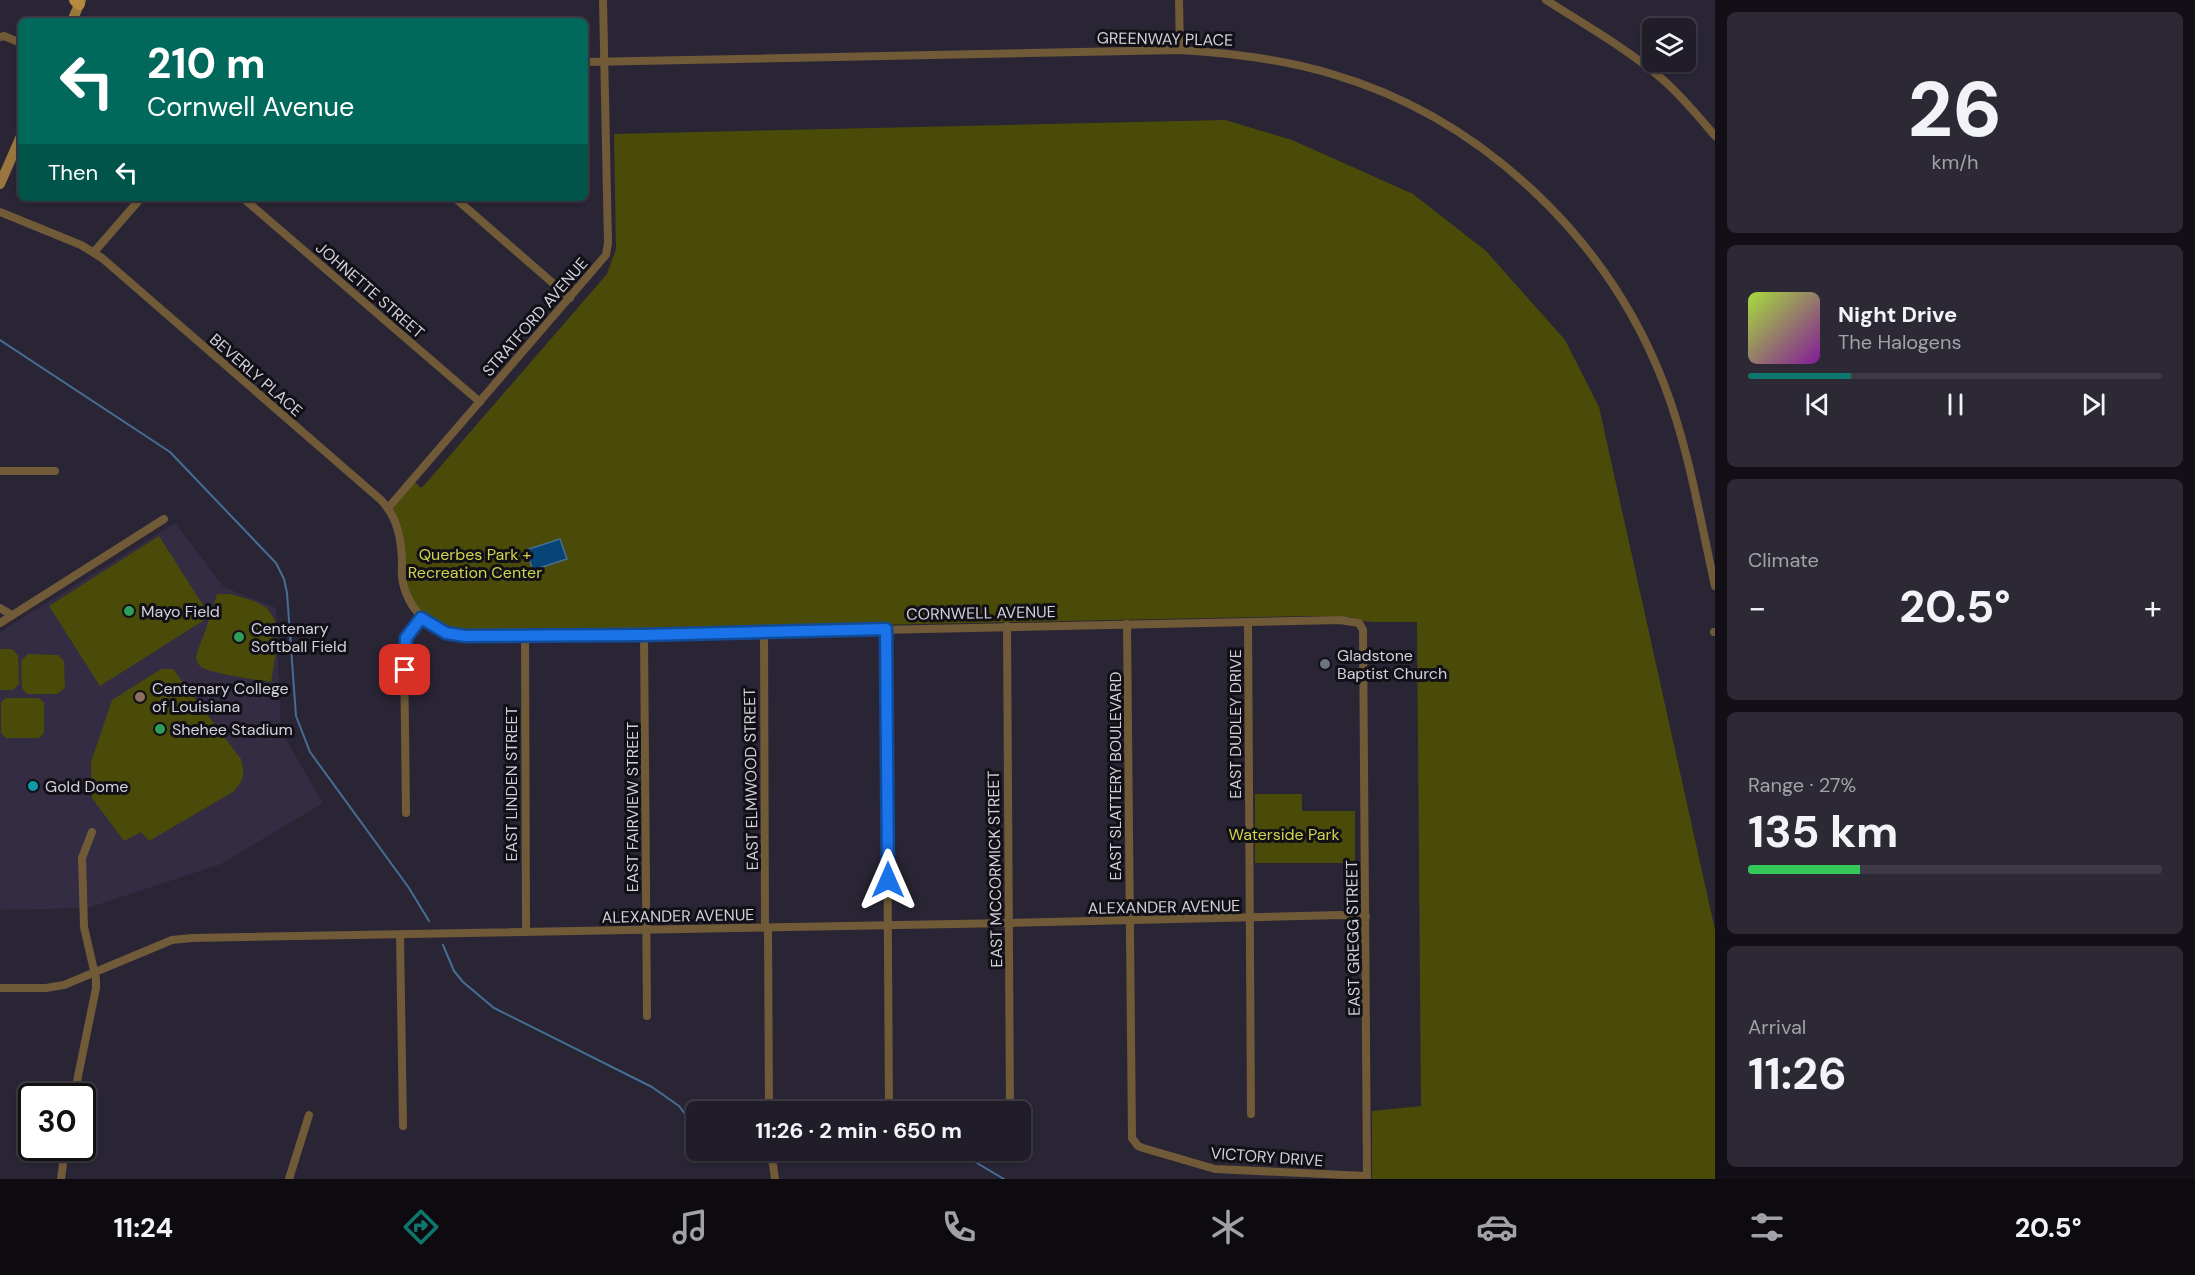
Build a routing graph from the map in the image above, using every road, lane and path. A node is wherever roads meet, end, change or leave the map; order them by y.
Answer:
1 (603, 0) edge
2 (1179, 0) edge
3 (1546, 0) edge
4 (79, 1) edge
5 (73, 18) edge
6 (0, 37) edge
7 (18, 43) edge
8 (1180, 50) junction
9 (604, 61) junction
10 (588, 62) edge
11 (1715, 136) edge
12 (18, 143) edge
13 (0, 183) edge
14 (138, 201) edge
15 (246, 201) edge
16 (458, 201) edge
17 (0, 212) edge
18 (94, 252) junction
19 (570, 298) junction
20 (480, 402) junction
21 (0, 471) edge
22 (55, 471) dead end
23 (388, 508) junction
24 (164, 519) dead end
25 (1715, 586) edge
26 (0, 608) edge
27 (12, 615) junction
28 (421, 618) junction
29 (1248, 622) junction
30 (0, 623) edge
31 (1127, 624) junction
32 (1007, 626) junction
33 (1362, 627) joint
34 (886, 629) junction
35 (764, 631) junction
36 (525, 635) junction
37 (644, 635) junction
38 (406, 813) dead end
39 (92, 832) dead end
40 (1366, 917) junction
41 (1250, 918) junction
42 (1129, 921) junction
43 (1009, 923) junction
44 (888, 926) junction
45 (767, 928) junction
46 (647, 930) junction
47 (526, 932) junction
48 (400, 934) junction
49 (94, 972) junction
50 (0, 988) edge
51 (647, 1016) dead end
52 (77, 1083) edge
53 (769, 1101) edge
54 (889, 1101) edge
55 (1010, 1101) edge
56 (1251, 1114) dead end
57 (309, 1115) dead end
58 (403, 1126) dead end
59 (1135, 1143) joint
60 (63, 1161) edge
61 (773, 1161) edge
62 (1367, 1178) edge
63 (61, 1179) edge
64 (290, 1179) edge
65 (775, 1179) edge

1 - 9 street, STRATFORD AVENUE
2 - 8 street
3 - 11 street
4 - 5 main road
6 - 7 street
8 - 9 street, GREENWAY PLACE
8 - 25 street, GREENWAY PLACE
9 - 10 street, GREENWAY PLACE
9 - 19 street, STRATFORD AVENUE
12 - 13 main road
14 - 18 street
15 - 20 street, JOHNETTE STREET
16 - 19 street
17 - 18 street, BEVERLY PLACE
18 - 23 street, BEVERLY PLACE
19 - 20 street, STRATFORD AVENUE
20 - 23 street, STRATFORD AVENUE
21 - 22 street
23 - 28 street, BEVERLY PLACE
24 - 27 street
26 - 27 street
27 - 30 street
28 - 36 street, CORNWELL AVENUE
28 - 38 street
29 - 31 street, CORNWELL AVENUE
29 - 33 street, CORNWELL AVENUE
29 - 41 street, EAST DUDLEY DRIVE
31 - 32 street, CORNWELL AVENUE
31 - 42 street, EAST SLATTERY BOULEVARD
32 - 34 street, CORNWELL AVENUE
32 - 43 street, EAST MCCORMICK STREET
33 - 40 street, EAST GREGG STREET
34 - 35 street, CORNWELL AVENUE
34 - 44 street
35 - 37 street, CORNWELL AVENUE
35 - 45 street, EAST ELMWOOD STREET
36 - 37 street, CORNWELL AVENUE
36 - 47 street, EAST LINDEN STREET
37 - 46 street, EAST FAIRVIEW STREET
39 - 49 street
40 - 41 street, ALEXANDER AVENUE
40 - 62 street, EAST GREGG STREET
41 - 42 street, ALEXANDER AVENUE
41 - 56 street, EAST DUDLEY DRIVE
42 - 43 street, ALEXANDER AVENUE
42 - 59 street, EAST SLATTERY BOULEVARD
43 - 44 street, ALEXANDER AVENUE
43 - 55 street, EAST MCCORMICK STREET
44 - 45 street, ALEXANDER AVENUE
44 - 54 street
45 - 46 street, ALEXANDER AVENUE
45 - 53 street, EAST ELMWOOD STREET
46 - 47 street, ALEXANDER AVENUE
46 - 51 street, EAST FAIRVIEW STREET
47 - 48 street, ALEXANDER AVENUE
48 - 49 street, ALEXANDER AVENUE
48 - 58 street
49 - 50 street, ALEXANDER AVENUE
49 - 52 street
57 - 64 street
59 - 62 street, VICTORY DRIVE
60 - 63 street
61 - 65 street

